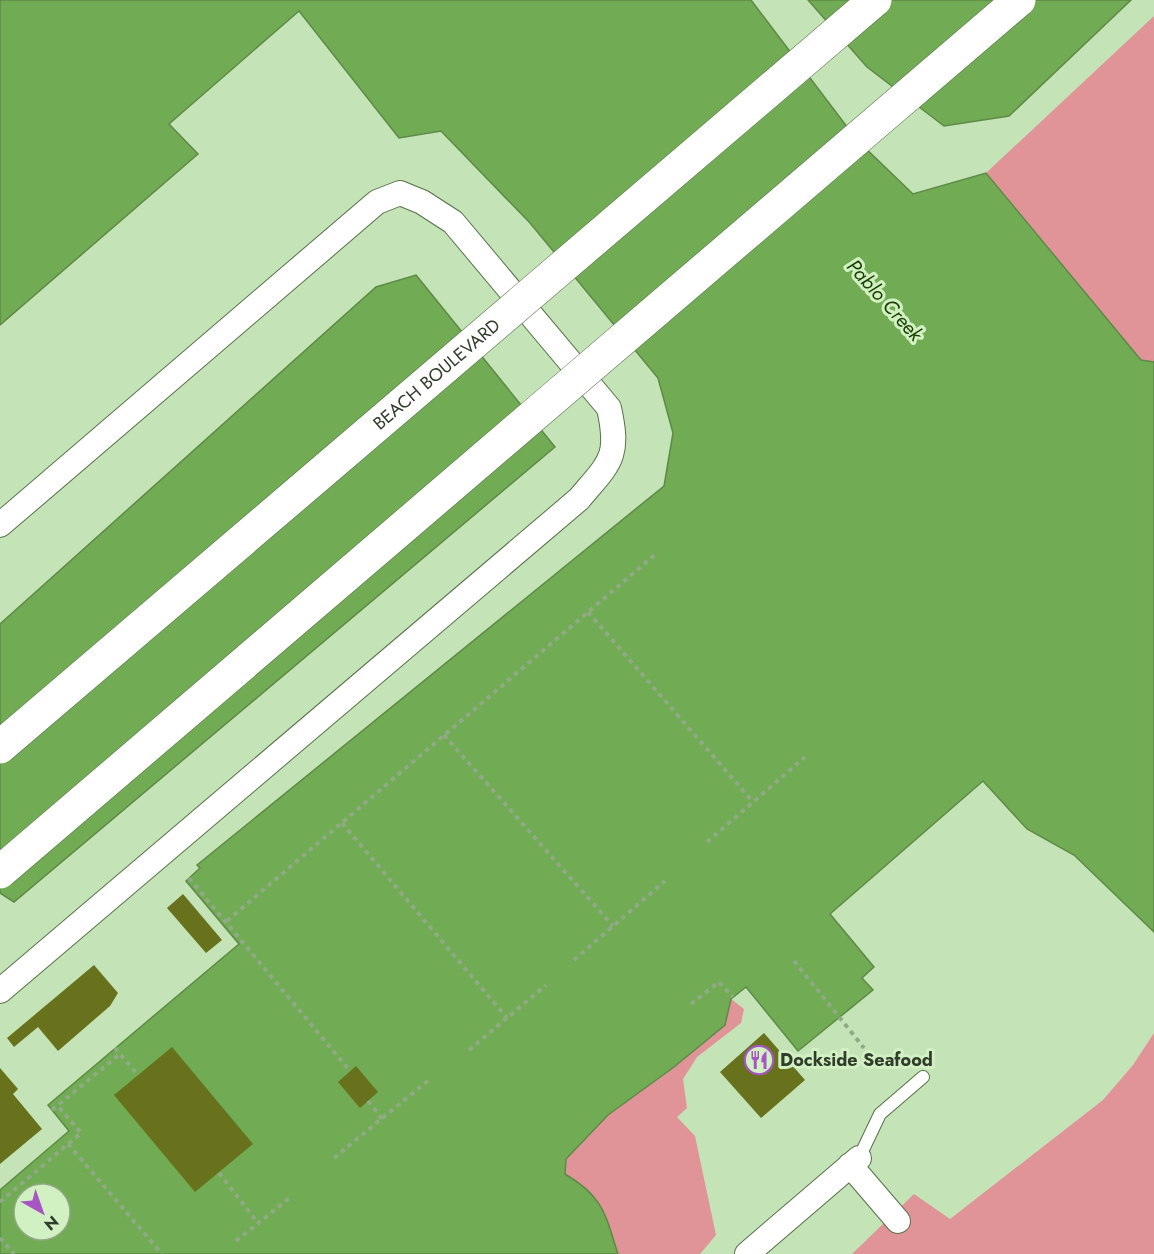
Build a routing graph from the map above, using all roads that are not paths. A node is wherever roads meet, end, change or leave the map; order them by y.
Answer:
1 (874, 0) edge
2 (1019, 0) edge
3 (0, 525) edge
4 (0, 747) edge
5 (0, 872) edge
6 (0, 991) edge
7 (923, 1077) dead end
8 (855, 1162) junction
9 (898, 1221) dead end
10 (747, 1254) edge

1 - 4 highway, BEACH BOULEVARD, bridge
2 - 5 highway, bridge
3 - 6 street
7 - 8 lane
8 - 9 street
8 - 10 street

